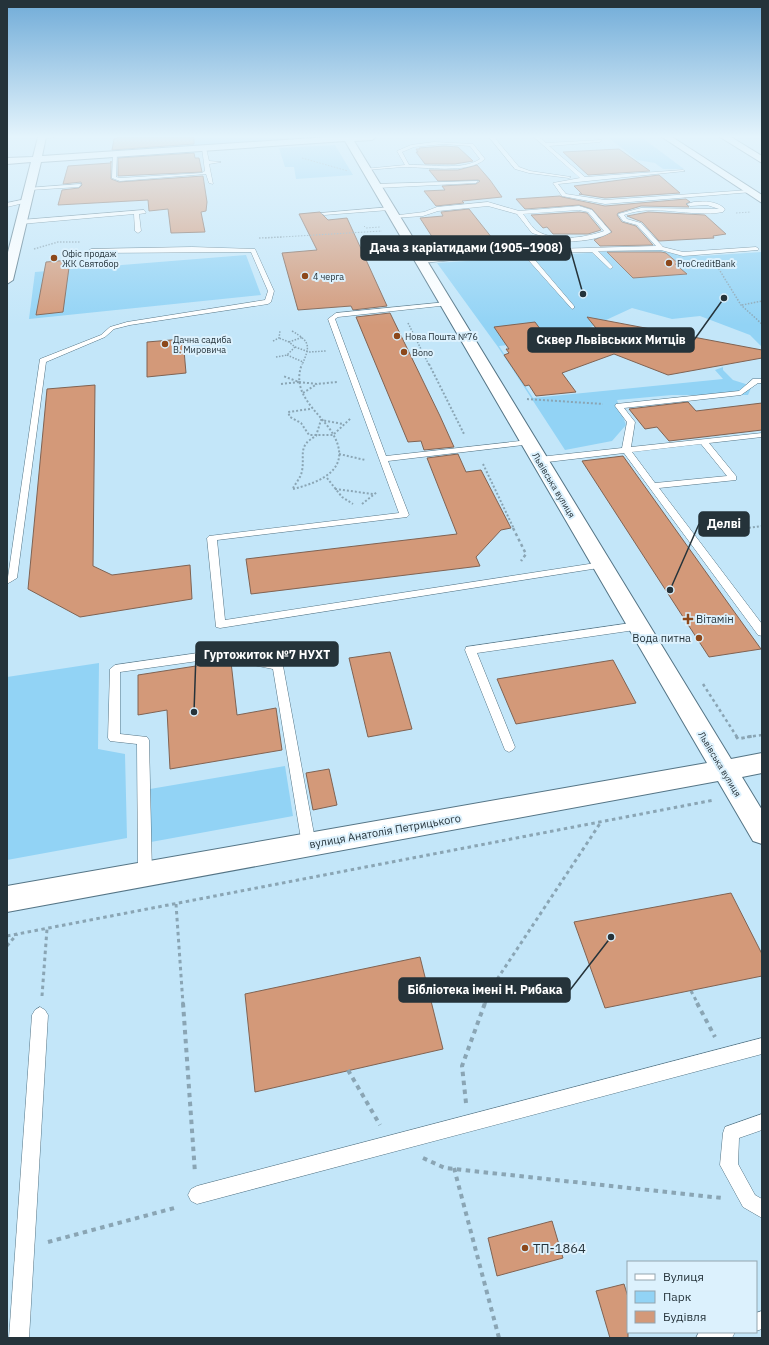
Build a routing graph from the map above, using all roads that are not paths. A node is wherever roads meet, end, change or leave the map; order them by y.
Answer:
1 (385, 200) edge
2 (593, 200) edge
3 (638, 200) edge
4 (26, 201) joint
5 (508, 203) dead end
6 (488, 204) junction
7 (690, 204) dead end
8 (7, 206) edge
9 (136, 212) junction
10 (144, 212) dead end
11 (324, 213) dead end
12 (436, 213) dead end
13 (519, 213) junction
14 (423, 214) junction
15 (395, 216) junction
16 (21, 222) junction
17 (138, 231) dead end
18 (558, 239) junction
19 (604, 239) junction
20 (526, 240) dead end
21 (597, 244) dead end
22 (661, 248) junction
23 (756, 249) dead end
24 (614, 250) junction
25 (91, 251) dead end
26 (594, 251) junction
27 (525, 252) junction
28 (508, 253) junction
29 (421, 261) junction
30 (610, 267) dead end
31 (7, 280) edge
32 (447, 304) junction
33 (572, 307) dead end
34 (760, 383) edge
35 (762, 435) edge
36 (529, 442) junction
37 (703, 442) junction
38 (626, 450) junction
39 (384, 459) junction
40 (539, 460) junction
41 (654, 486) junction
42 (602, 565) junction
43 (7, 581) edge
44 (638, 626) junction
45 (762, 632) edge
46 (509, 747) dead end
47 (762, 763) edge
48 (724, 771) junction
49 (762, 833) edge
50 (309, 845) junction
51 (145, 874) junction
52 (7, 899) edge
53 (40, 1016) road end
54 (762, 1046) edge
55 (762, 1122) edge
56 (197, 1195) road end
57 (755, 1205) edge
58 (722, 1333) edge
59 (20, 1338) edge
60 (706, 1338) edge

1 - 15 street, Львівська вулиця
2 - 3 lane
4 - 8 lane
4 - 16 street
5 - 6 lane
6 - 13 lane
6 - 14 lane
7 - 22 lane
9 - 10 lane
9 - 16 lane
9 - 17 lane
11 - 15 lane
12 - 14 lane
13 - 18 lane
13 - 19 lane
14 - 15 lane
15 - 29 street, Львівська вулиця
16 - 31 street
18 - 19 lane
18 - 20 lane
19 - 24 lane
21 - 28 lane
22 - 23 lane
22 - 24 lane
24 - 26 lane
25 - 43 lane
26 - 27 lane
26 - 30 lane
27 - 28 lane
27 - 33 lane
28 - 29 lane
29 - 32 street, Львівська вулиця
32 - 36 street, Львівська вулиця
32 - 39 lane
34 - 38 lane
35 - 37 lane
36 - 39 lane
36 - 40 street, Львівська вулиця
37 - 38 lane
37 - 41 lane
38 - 40 lane
38 - 41 lane
39 - 42 lane
40 - 42 street, Львівська вулиця
41 - 45 lane
42 - 44 street, Львівська вулиця
44 - 46 lane
44 - 48 street, Львівська вулиця
47 - 48 street, вулиця Анатолія Петрицького
48 - 49 street, Львівська вулиця
48 - 50 street, вулиця Анатолія Петрицького
50 - 51 street, вулиця Анатолія Петрицького
50 - 51 lane
51 - 52 street, вулиця Анатолія Петрицького
53 - 59 lane
54 - 56 lane
55 - 57 lane
58 - 60 lane

